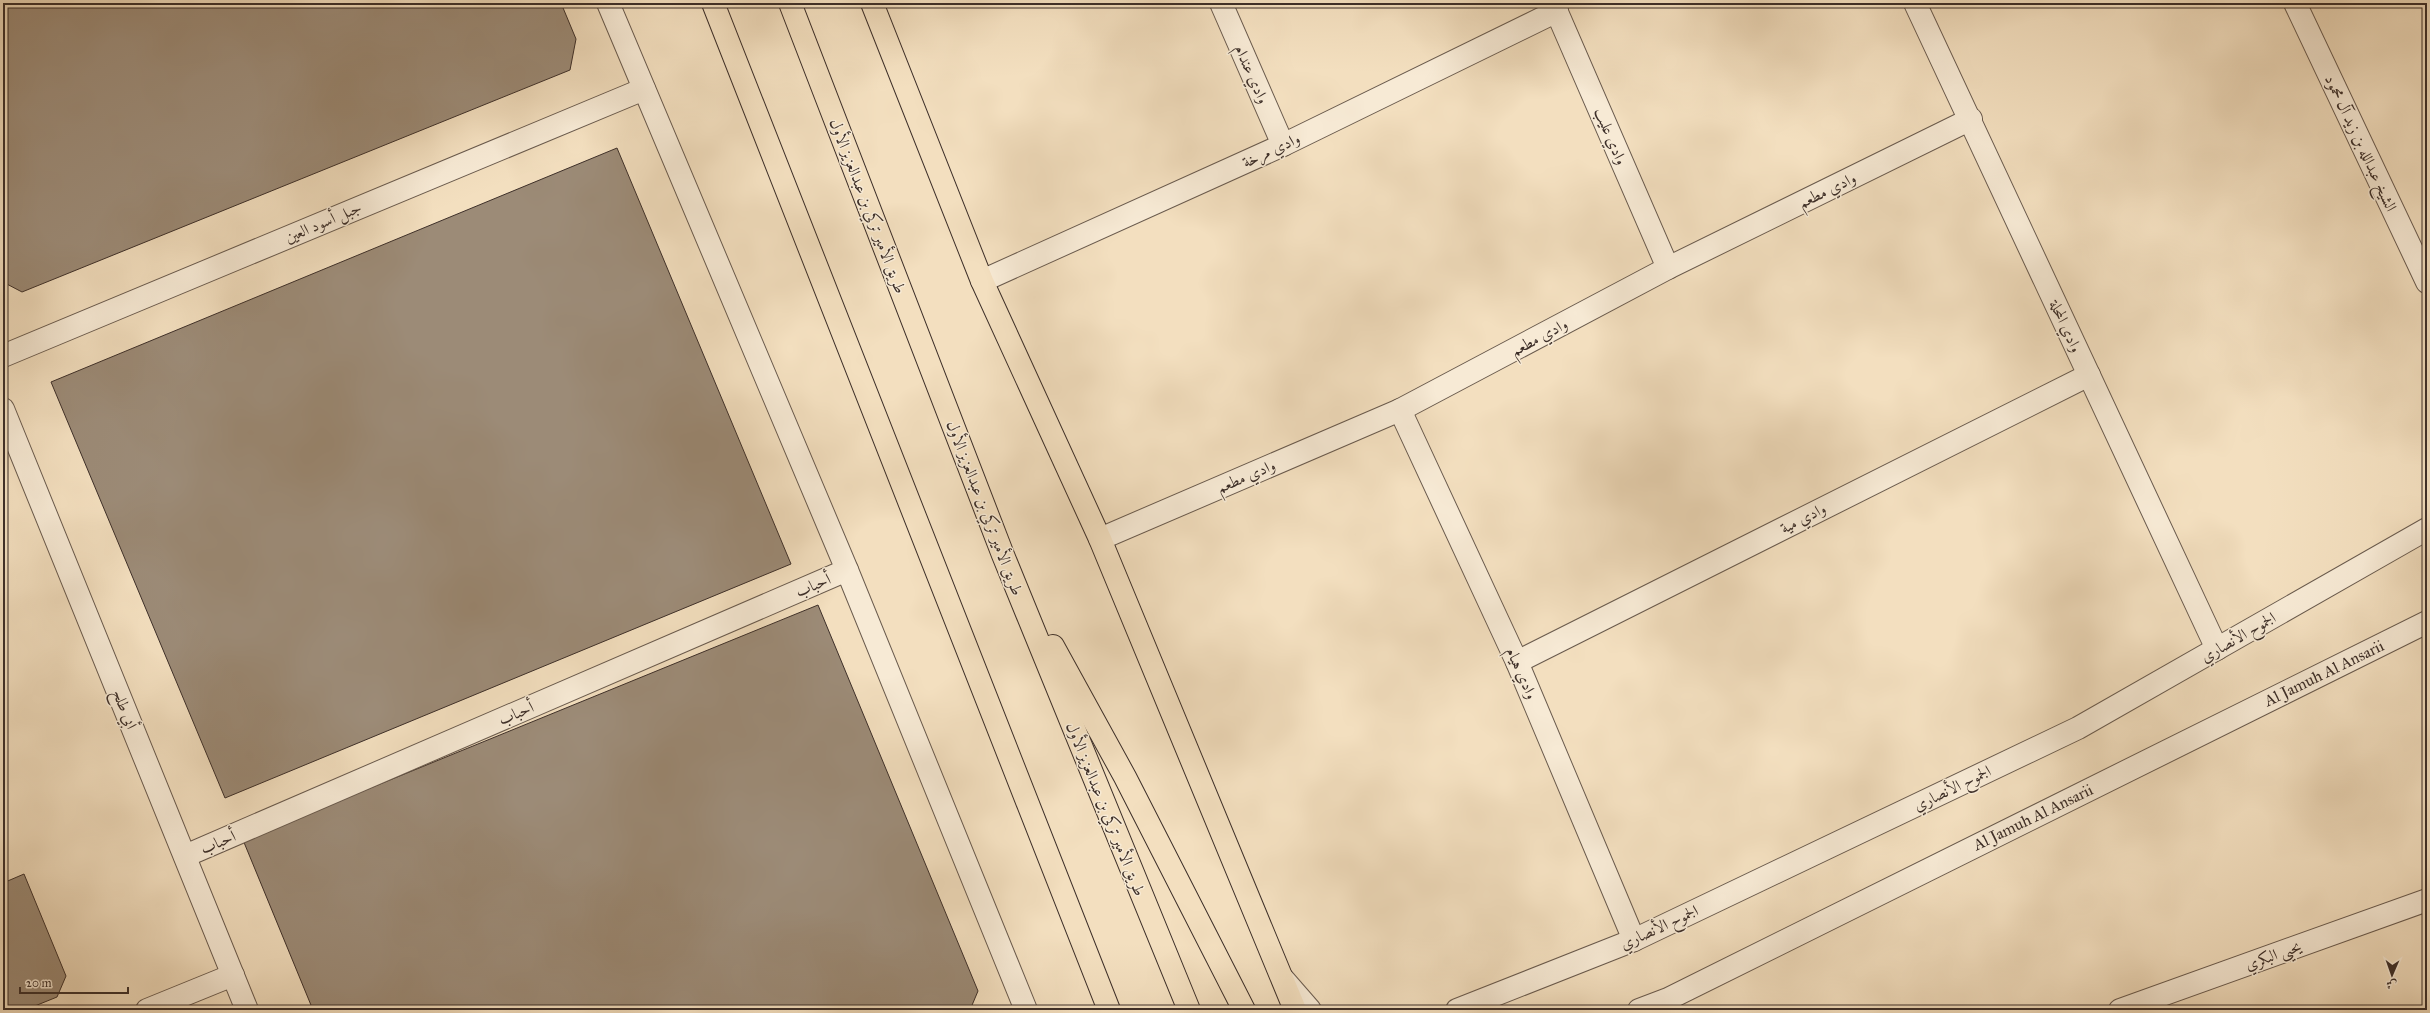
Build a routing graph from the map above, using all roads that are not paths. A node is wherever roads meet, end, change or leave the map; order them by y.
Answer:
1 (608, 3) edge
2 (713, 3) edge
3 (790, 3) edge
4 (872, 3) edge
5 (1221, 3) edge
6 (1915, 3) edge
7 (2295, 3) edge
8 (1555, 7) edge
9 (644, 89) junction
10 (1970, 119) junction
11 (1283, 145) junction
12 (1668, 268) junction
13 (982, 281) junction
14 (2427, 282) edge
15 (3, 356) edge
16 (2089, 375) junction
17 (3, 408) edge
18 (1400, 410) junction
19 (9, 443) edge
20 (2427, 529) edge
21 (1100, 539) junction
22 (1003, 555) junction
23 (847, 570) junction
24 (2427, 622) edge
25 (2217, 649) junction
26 (1517, 662) junction
27 (184, 856) junction
28 (2427, 900) edge
29 (1634, 940) junction
30 (233, 975) junction
31 (1094, 975) junction
32 (1281, 976) junction
33 (1663, 1004) edge
34 (147, 1010) edge
35 (247, 1010) edge
36 (1026, 1010) edge
37 (1105, 1010) edge
38 (1109, 1010) edge
39 (1189, 1010) edge
40 (1244, 1010) edge
41 (1295, 1010) edge
42 (1310, 1010) edge
43 (1457, 1010) edge
44 (1639, 1010) edge
45 (2120, 1010) edge

1 - 9 street
2 - 31 main road
3 - 22 main road, طريق الأمير تركي بن عبدالعزيز الأول
4 - 13 main road
5 - 11 street, وادي عندام
6 - 10 street, وادي المحلة
7 - 14 street, الشيخ عبدالله بن زيد آل محمود
8 - 11 street, وادي مرخة
8 - 12 street, وادي عليب
9 - 15 street, جبل أسود العين
9 - 23 street
10 - 12 street, وادي مطعم
10 - 16 street, وادي المحلة
11 - 13 street, وادي مرخة
12 - 18 street, وادي مطعم
13 - 21 main road
16 - 25 street, وادي المحلة
16 - 26 street, وادي مية
17 - 19 street, أبي طلح
18 - 21 street, وادي مطعم
18 - 26 street, وادي هيام
19 - 27 street, أبي طلح
20 - 25 street, الجموح الأنصاري
21 - 32 main road
22 - 39 main road, طريق الأمير تركي بن عبدالعزيز الأول
22 - 40 main road
23 - 27 street, أحباب
23 - 36 street
24 - 33 street, Al Jamuh Al Ansarii
25 - 29 street, الجموح الأنصاري
26 - 29 street, وادي هيام
27 - 30 street, أبي طلح
28 - 45 street, يحيى البكري
29 - 43 street, الجموح الأنصاري
30 - 34 street
30 - 35 street, أبي طلح
31 - 37 street
31 - 38 main road
32 - 41 main road
32 - 42 street
33 - 44 street, Al Jamuh Al Ansarii

